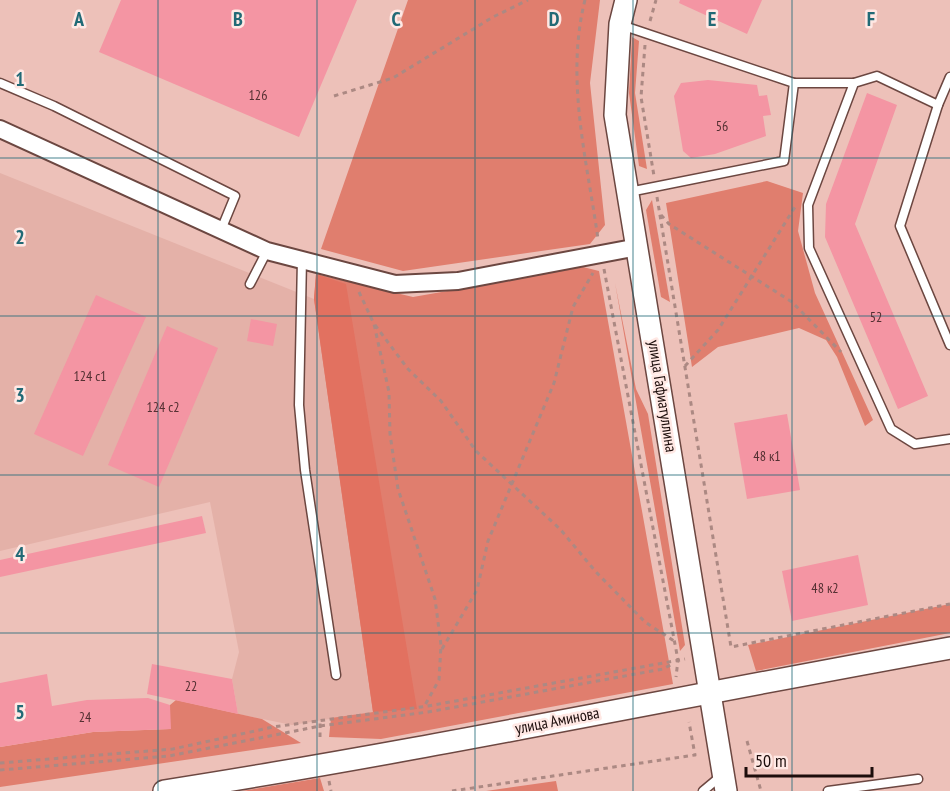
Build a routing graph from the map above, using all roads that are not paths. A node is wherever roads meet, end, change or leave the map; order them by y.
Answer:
1 (626, 0) edge
2 (620, 24) junction
3 (950, 77) edge
4 (0, 83) edge
5 (794, 83) junction
6 (854, 83) junction
7 (938, 105) junction
8 (0, 129) edge
9 (628, 192) junction
10 (221, 230) junction
11 (638, 247) junction
12 (267, 251) junction
13 (302, 259) junction
14 (250, 284) dead end
15 (950, 345) edge
16 (950, 439) edge
17 (950, 648) edge
18 (336, 675) dead end
19 (711, 690) junction
20 (918, 779) dead end
21 (725, 782) edge
22 (164, 791) edge
23 (703, 791) edge
24 (828, 791) edge

1 - 2 street, улица Гафиатуллина
2 - 5 lane
2 - 9 street, улица Гафиатуллина
3 - 7 lane
4 - 10 lane
5 - 6 lane
5 - 9 lane
6 - 7 lane
6 - 16 lane
7 - 15 lane
8 - 10 street
9 - 11 street, улица Гафиатуллина
10 - 12 street
11 - 13 street
11 - 19 street, улица Гафиатуллина
12 - 13 street
12 - 14 lane
13 - 18 lane
17 - 19 street, улица Аминова
19 - 21 street, улица Гафиатуллина
19 - 22 street, улица Аминова
20 - 24 lane
21 - 23 lane

